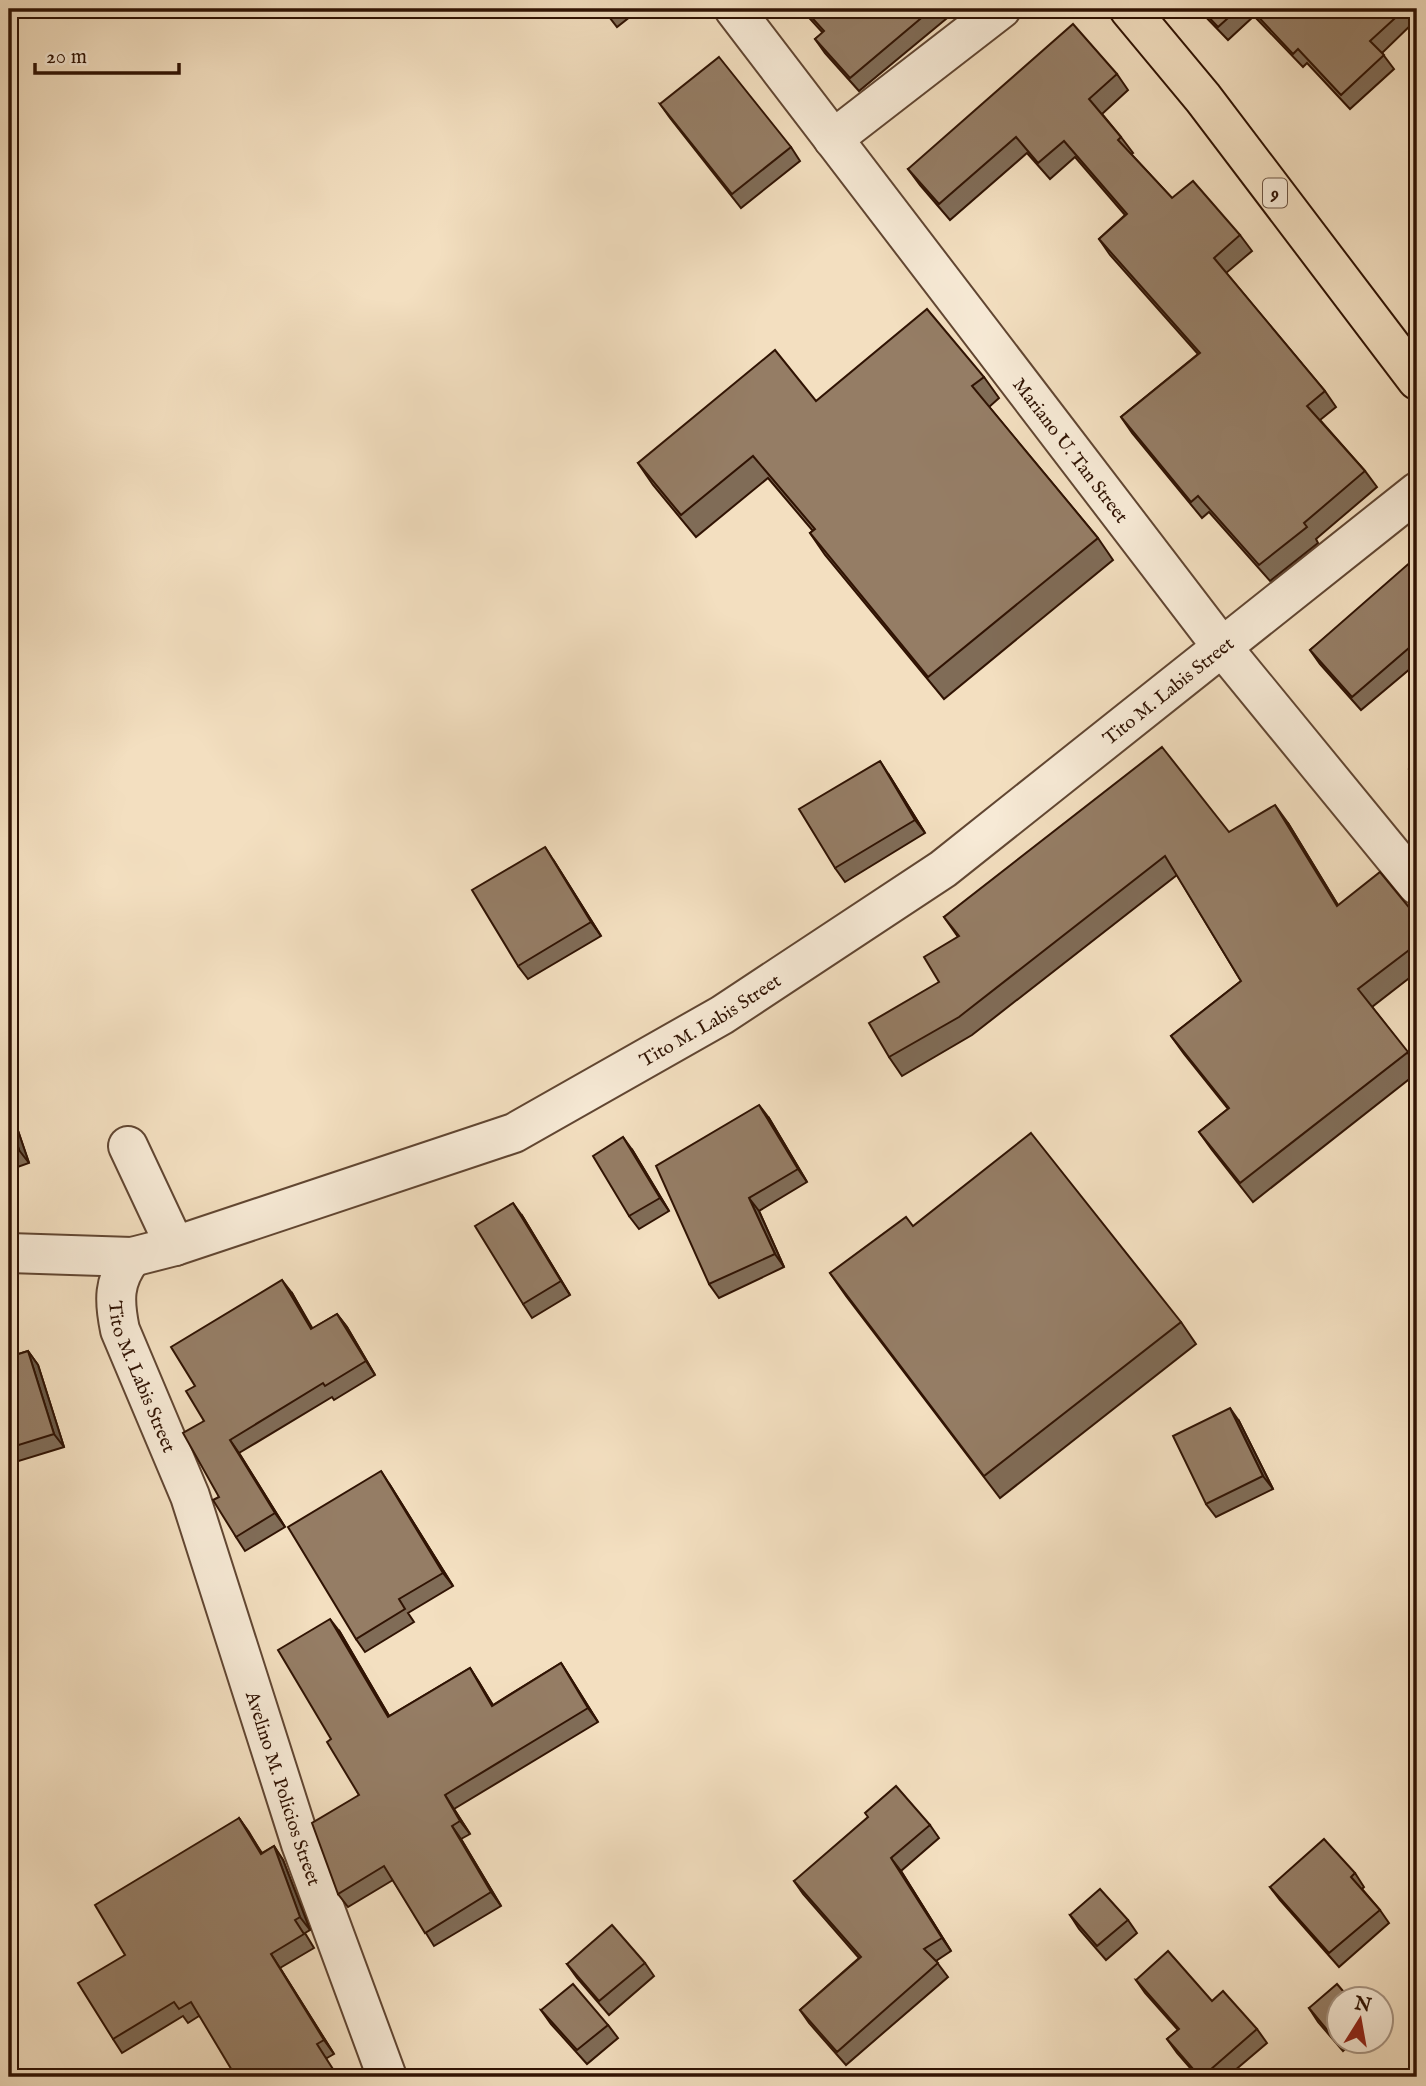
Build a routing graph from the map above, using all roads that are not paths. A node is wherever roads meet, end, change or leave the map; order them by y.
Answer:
1 (734, 9) edge
2 (1001, 9) edge
3 (1129, 9) edge
4 (833, 139) junction
5 (1417, 380) edge
6 (1417, 492) edge
7 (1222, 647) junction
8 (1417, 885) edge
9 (128, 1146) dead end
10 (175, 1246) junction
11 (9, 1253) edge
12 (132, 1257) junction
13 (190, 1496) joint
14 (387, 2077) edge

1 - 4 street, Mariano U. Tan Street
2 - 4 street
3 - 5 highway, 9
4 - 7 street, Mariano U. Tan Street
6 - 7 street, Tito M. Labis Street
7 - 8 street, Mariano U. Tan Street
7 - 10 street, Tito M. Labis Street
9 - 10 street
10 - 12 street, Tito M. Labis Street
11 - 12 street
12 - 13 street, Tito M. Labis Street
13 - 14 street, Avelino M. Policios Street

